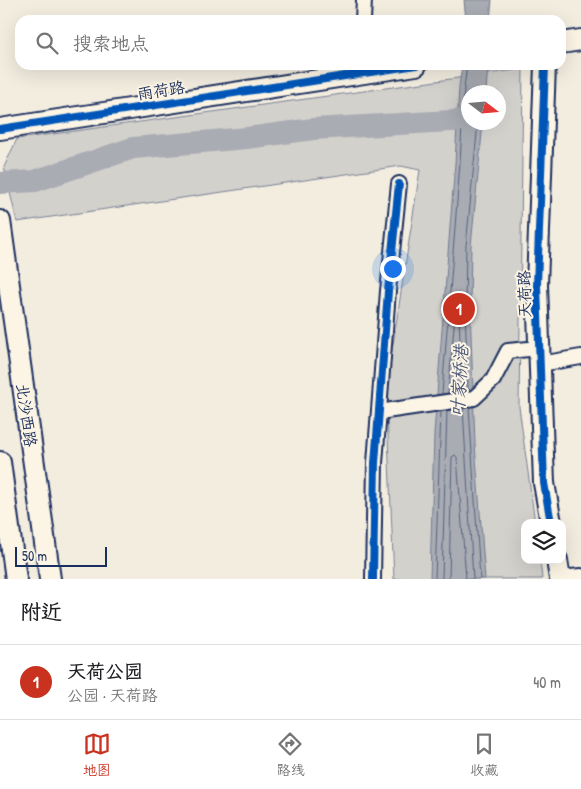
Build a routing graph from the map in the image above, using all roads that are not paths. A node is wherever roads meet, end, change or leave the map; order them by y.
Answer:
1 (364, 0) edge
2 (363, 15) edge
3 (581, 40) edge
4 (566, 42) edge
5 (355, 70) edge
6 (545, 70) edge
7 (0, 129) edge
8 (399, 184) dead end
9 (0, 221) edge
10 (539, 356) junction
11 (581, 357) edge
12 (379, 412) junction
13 (0, 462) edge
14 (2, 486) edge
15 (549, 519) edge
16 (559, 573) edge
17 (581, 576) edge
18 (16, 579) edge
19 (50, 579) edge
20 (373, 579) edge

1 - 2 street
3 - 4 street
5 - 7 street, 雨荷路
6 - 10 street, 天荷路
8 - 12 street
9 - 19 street, 北沙西路
10 - 11 street
10 - 12 street
10 - 15 street, 天荷路
12 - 20 street
13 - 14 street
14 - 18 street
16 - 17 street

